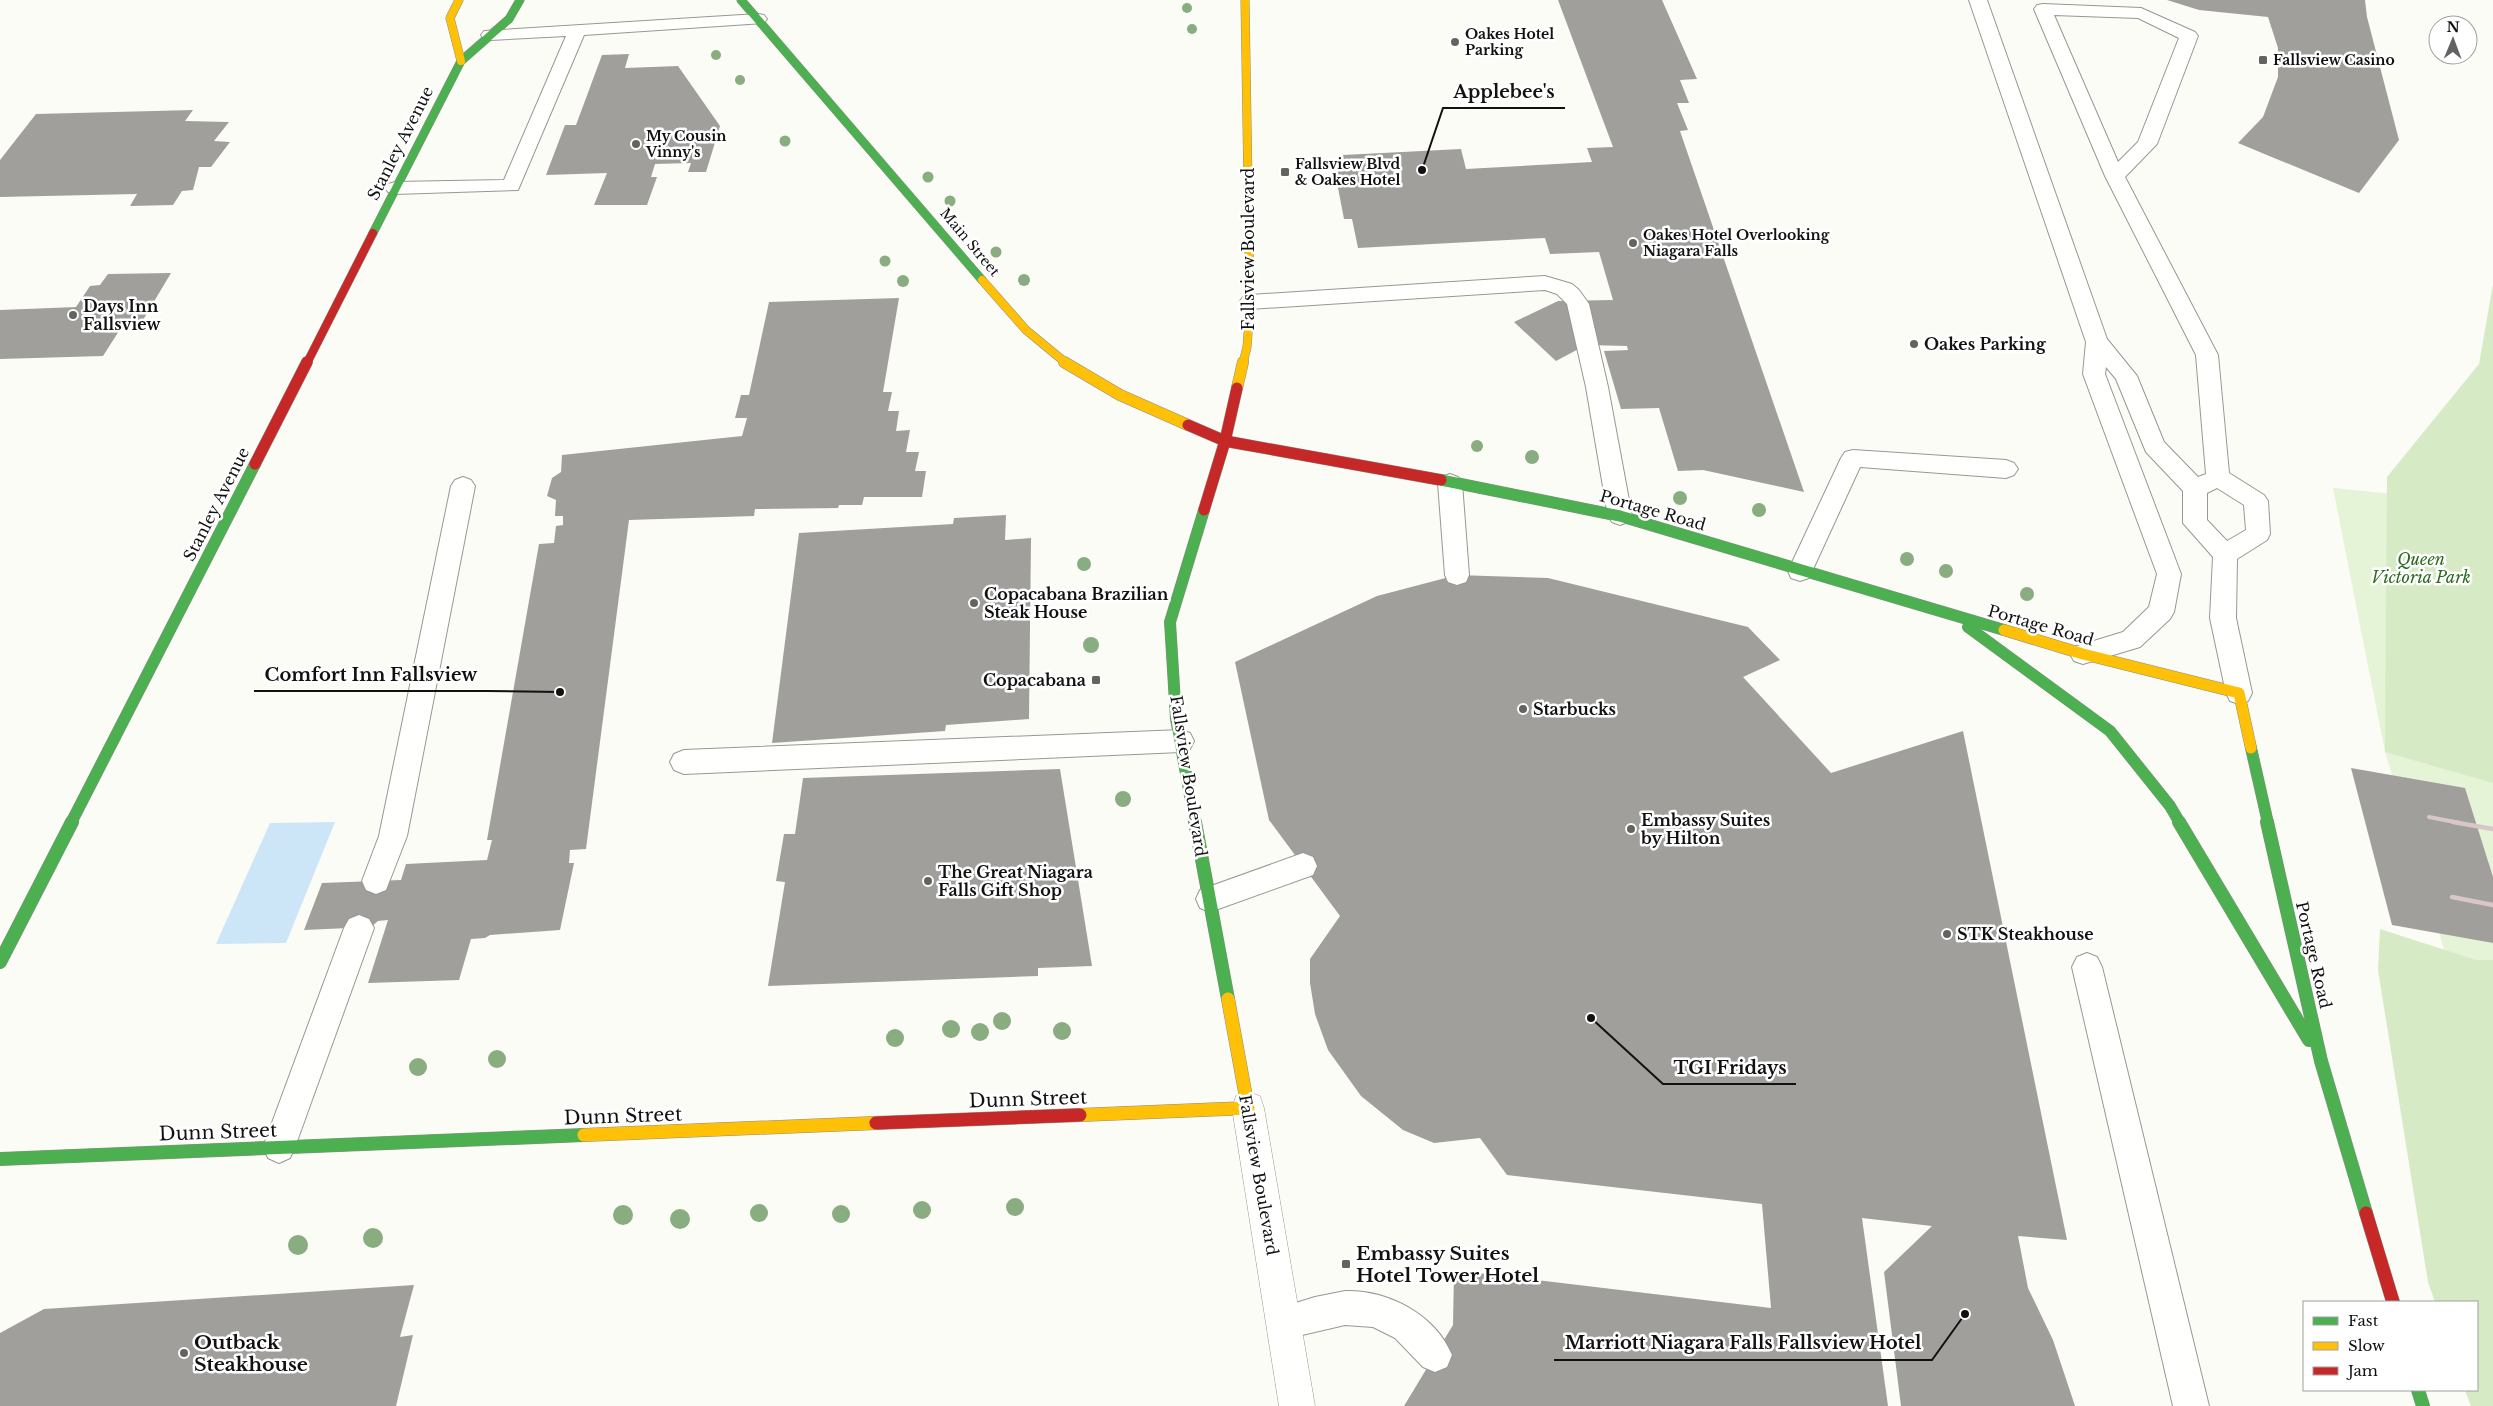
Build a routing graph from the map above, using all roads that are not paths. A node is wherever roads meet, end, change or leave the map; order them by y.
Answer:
1 (459, 0) edge
2 (520, 0) edge
3 (741, 0) edge
4 (1245, 0) edge
5 (1978, 0) edge
6 (758, 20) junction
7 (577, 31) junction
8 (490, 35) junction
9 (461, 61) junction
10 (2115, 176) junction
11 (396, 188) junction
12 (1250, 302) junction
13 (2098, 342) junction
14 (1225, 441) junction
15 (2006, 469) dead end
16 (2218, 477) junction
17 (1450, 483) junction
18 (463, 486) dead end
19 (2195, 488) junction
20 (1620, 516) junction
21 (2224, 554) junction
22 (1800, 571) junction
23 (1457, 575) dead end
24 (1952, 616) junction
25 (2083, 654) junction
26 (2239, 693) junction
27 (1181, 741) junction
28 (684, 762) dead end
29 (1303, 866) dead end
30 (376, 881) dead end
31 (1210, 899) junction
32 (359, 928) dead end
33 (0, 962) edge
34 (2087, 967) dead end
35 (2321, 1061) junction
36 (1248, 1108) junction
37 (279, 1147) junction
38 (0, 1159) edge
39 (2393, 1301) edge
40 (1285, 1322) junction
41 (1435, 1355) dead end
42 (2418, 1391) edge
43 (1297, 1406) edge
44 (2191, 1406) edge
45 (2423, 1406) edge

1 - 9 main road
2 - 8 main road, Stanley Avenue
3 - 6 main road, Main Street
4 - 12 main road, Fallsview Boulevard
5 - 13 lane
6 - 7 lane
6 - 14 main road, Main Street
7 - 8 lane
7 - 11 lane
8 - 9 main road, Stanley Avenue
9 - 11 main road, Stanley Avenue
10 - 10 lane
10 - 16 lane
11 - 33 main road, Stanley Avenue
12 - 14 main road, Fallsview Boulevard
12 - 20 lane
13 - 19 lane
13 - 25 lane
14 - 17 main road, Portage Road
14 - 27 main road, Fallsview Boulevard
15 - 22 lane
16 - 19 lane
16 - 21 lane
17 - 20 main road, Portage Road
17 - 23 lane
18 - 30 lane
19 - 21 lane
20 - 22 main road, Portage Road
21 - 26 lane
22 - 24 main road, Portage Road
24 - 25 main road, Portage Road
24 - 35 main road
25 - 26 main road, Portage Road
26 - 35 main road, Portage Road
27 - 28 lane
27 - 31 main road, Fallsview Boulevard
29 - 31 lane
31 - 36 main road, Fallsview Boulevard
32 - 37 lane
34 - 44 lane
35 - 39 main road, Portage Road
36 - 37 main road, Dunn Street
36 - 40 street, Fallsview Boulevard
37 - 38 main road, Dunn Street
40 - 41 lane
40 - 43 street, Fallsview Boulevard
42 - 45 main road

